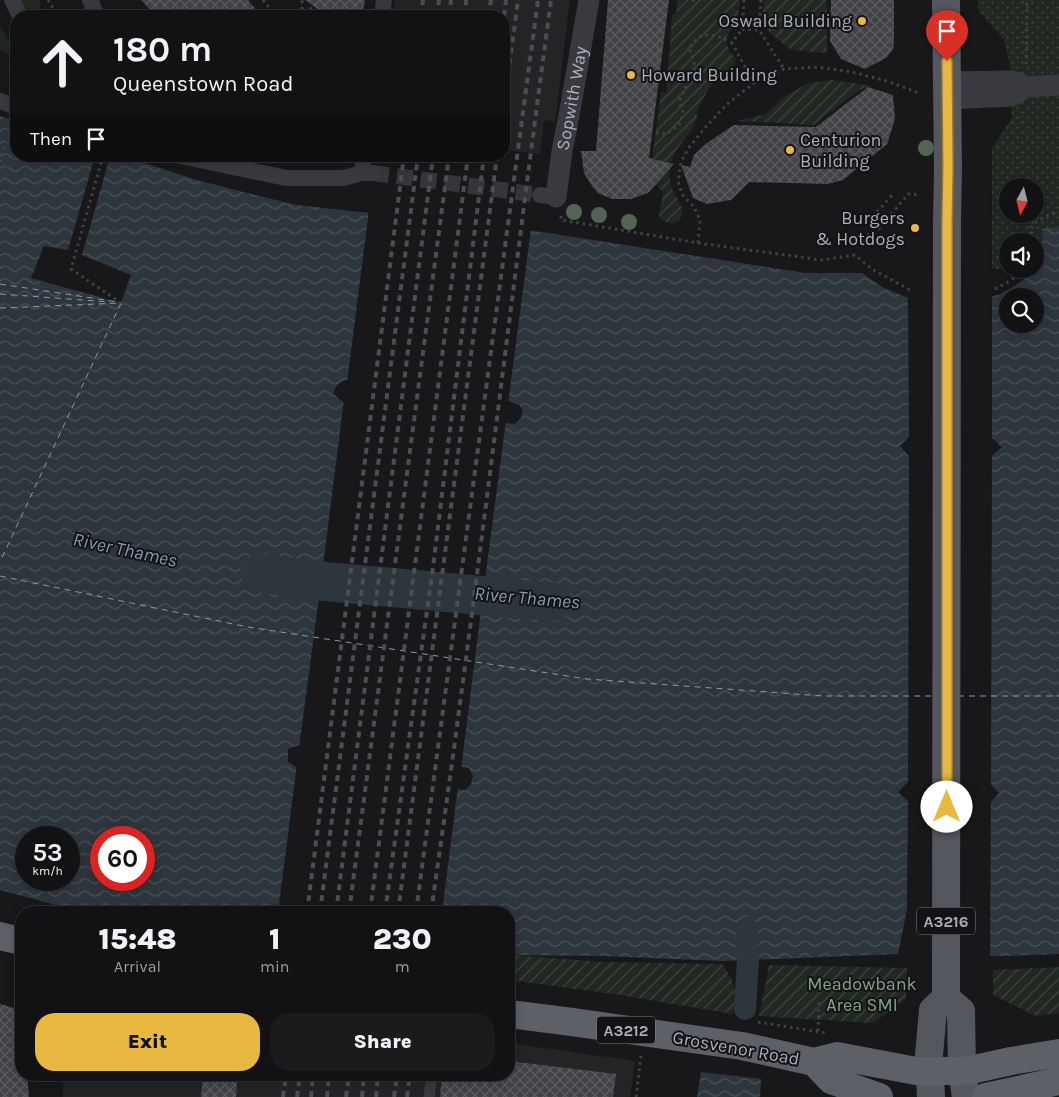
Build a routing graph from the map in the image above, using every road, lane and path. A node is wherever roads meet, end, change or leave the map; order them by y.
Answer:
1 (263, 0) edge
2 (589, 0) edge
3 (692, 0) edge
4 (698, 0) edge
5 (744, 0) edge
6 (761, 0) edge
7 (946, 0) edge
8 (1027, 0) edge
9 (271, 10) edge
10 (742, 29) junction
11 (759, 30) junction
12 (732, 43) junction
13 (784, 69) junction
14 (754, 83) junction
15 (1059, 85) edge
16 (1025, 87) junction
17 (947, 90) junction
18 (919, 93) dead end
19 (10, 134) edge
20 (656, 134) dead end
21 (0, 162) edge
22 (102, 162) edge
23 (210, 162) edge
24 (365, 162) edge
25 (894, 193) dead end
26 (918, 195) dead end
27 (548, 196) joint
28 (876, 212) dead end
29 (1059, 212) edge
30 (1030, 233) edge
31 (867, 235) dead end
32 (698, 243) junction
33 (1014, 278) edge
34 (995, 288) dead end
35 (910, 290) dead end
36 (121, 303) dead end
37 (0, 936) edge
38 (15, 940) edge
39 (946, 998) junction
40 (819, 1002) dead end
41 (515, 1015) edge
42 (758, 1022) dead end
43 (818, 1031) junction
44 (828, 1033) dead end
45 (1059, 1053) edge
46 (814, 1062) junction
47 (641, 1064) dead end
48 (962, 1070) junction
49 (431, 1081) edge
50 (1059, 1081) edge
51 (930, 1084) edge
52 (429, 1097) edge
53 (636, 1097) edge
54 (879, 1097) edge
55 (966, 1097) edge
56 (986, 1097) edge

1 - 9 path
2 - 27 street, Sopwith Way
3 - 4 path
5 - 10 path
6 - 11 path
7 - 17 main road, A3216
8 - 16 path
10 - 11 path
10 - 12 path
11 - 13 path
12 - 14 path
12 - 20 path
13 - 14 path
13 - 18 path
14 - 32 path
15 - 16 street
16 - 17 street
17 - 39 main road, A3216
19 - 21 path
22 - 36 path
23 - 24 street
25 - 28 path
26 - 31 path
27 - 32 path
29 - 30 path
32 - 35 path
33 - 34 path
37 - 38 highway
39 - 48 main road
39 - 51 main road
40 - 43 path
41 - 46 highway, Grosvenor Road / A3212
42 - 43 path
43 - 44 path
45 - 48 highway, Grosvenor Road / A3212
46 - 51 highway, Grosvenor Road / A3212
46 - 54 highway, Grosvenor Road
47 - 53 path
48 - 51 highway, Grosvenor Road / A3212
48 - 55 main road
49 - 52 lane
50 - 56 highway

